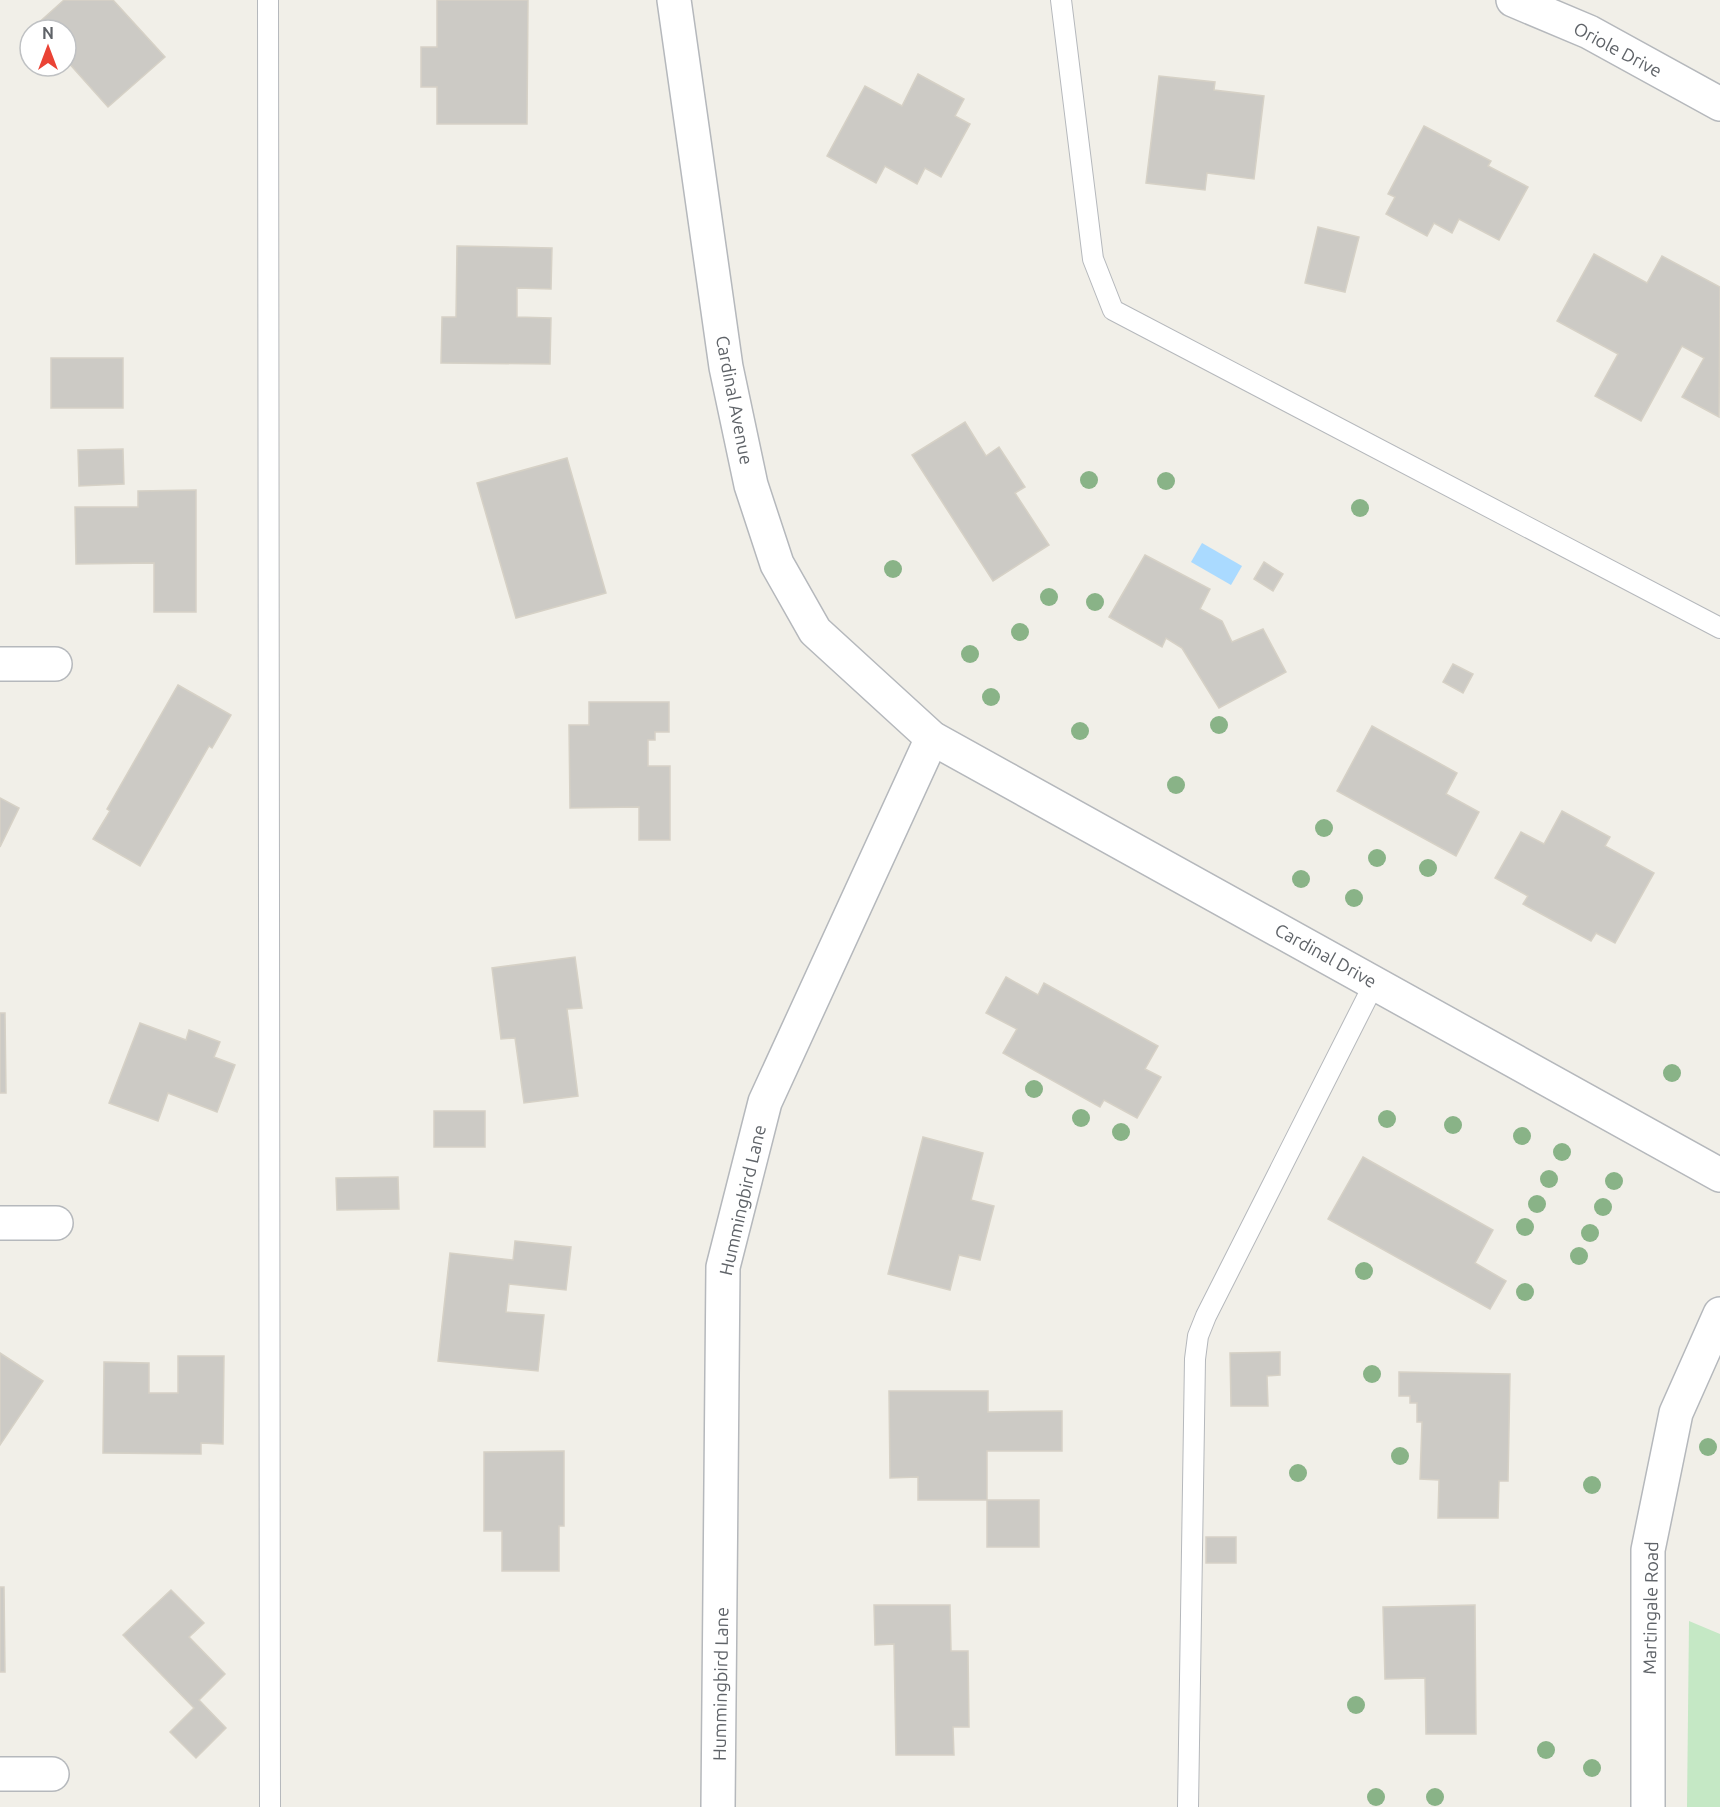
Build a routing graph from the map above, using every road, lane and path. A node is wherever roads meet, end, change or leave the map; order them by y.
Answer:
1 (268, 0) edge
2 (674, 0) edge
3 (1061, 0) edge
4 (1513, 0) edge
5 (1720, 104) edge
6 (1720, 628) edge
7 (0, 664) edge
8 (55, 664) dead end
9 (932, 738) junction
10 (1375, 982) junction
11 (1720, 1175) edge
12 (0, 1223) edge
13 (56, 1223) dead end
14 (1720, 1314) edge
15 (0, 1774) edge
16 (52, 1774) dead end
17 (270, 1807) edge
18 (718, 1807) edge
19 (1188, 1807) edge
20 (1648, 1807) edge

1 - 17 lane
2 - 9 street, Cardinal Avenue
3 - 6 lane
4 - 5 street, Oriole Drive
7 - 8 street
9 - 10 street, Cardinal Drive
9 - 18 street, Hummingbird Lane
10 - 11 street, Cardinal Drive
10 - 19 lane
12 - 13 street
14 - 20 street, Martingale Road
15 - 16 street

